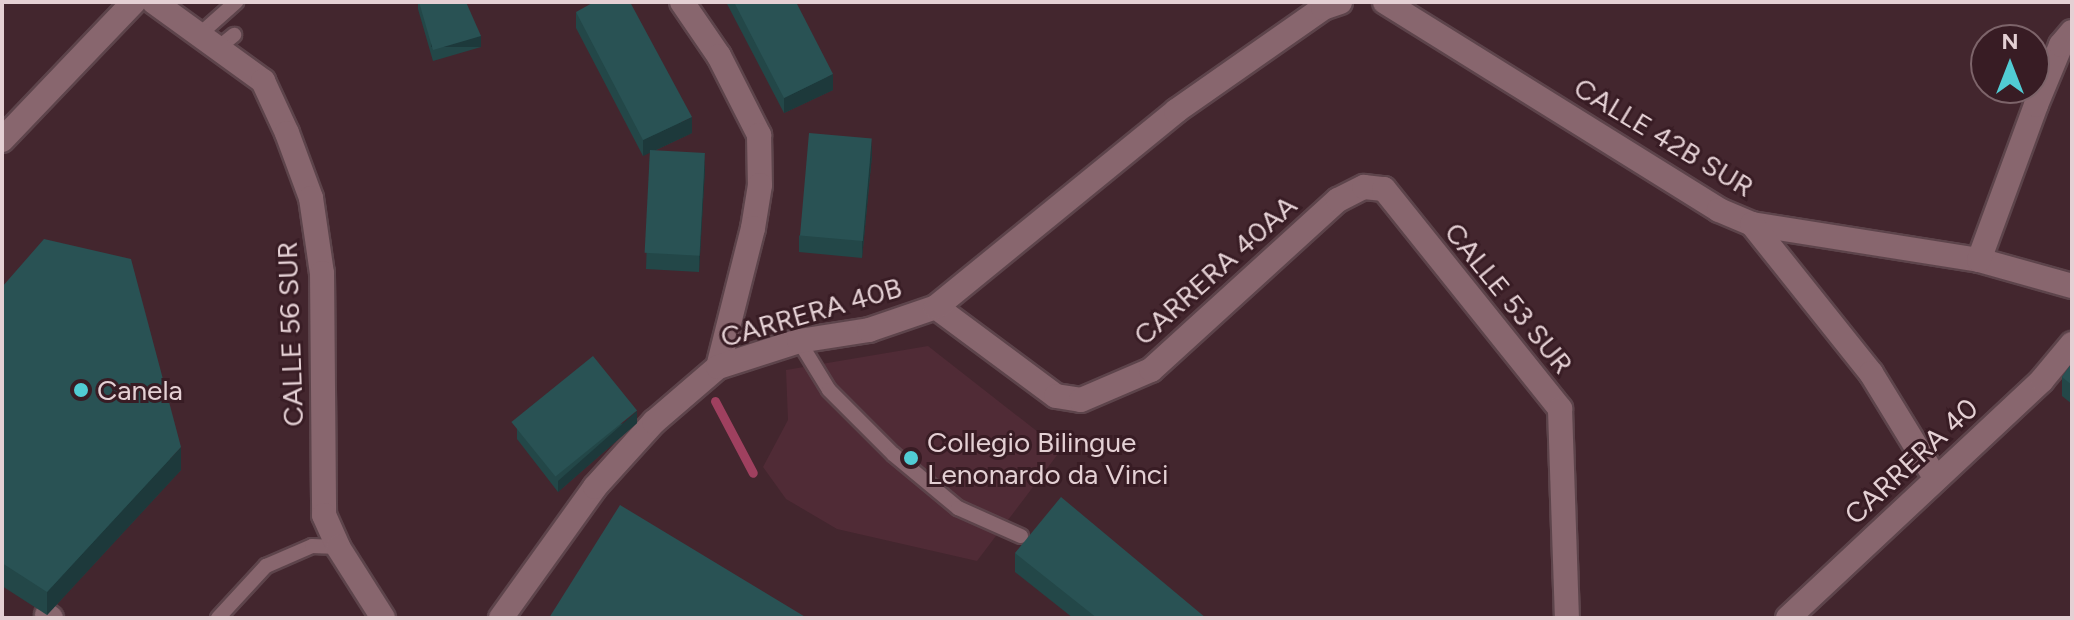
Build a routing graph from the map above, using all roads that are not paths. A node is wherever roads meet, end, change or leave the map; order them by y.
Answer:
1 (134, 2) edge
2 (154, 2) edge
3 (236, 2) edge
4 (682, 2) edge
5 (1340, 2) edge
6 (1388, 3) edge
7 (2072, 32) edge
8 (217, 39) junction
9 (2, 140) edge
10 (1364, 187) joint
11 (1752, 224) junction
12 (1979, 260) junction
13 (2072, 286) edge
14 (936, 307) junction
15 (799, 341) junction
16 (2072, 344) edge
17 (718, 367) junction
18 (1936, 479) junction
19 (1021, 536) dead end
20 (338, 547) junction
21 (218, 618) edge
22 (383, 618) edge
23 (501, 618) edge
24 (1567, 618) edge
25 (1788, 618) edge

1 - 9 street
2 - 8 street, CALLE 56 SUR
3 - 8 lane
4 - 17 street
5 - 14 street, CARRERA 40B
6 - 11 street, CALLE 42B SUR
7 - 12 street
8 - 20 street, CALLE 56 SUR
10 - 14 street, CARRERA 40AA
10 - 24 street, CALLE 53 SUR
11 - 12 street, CALLE 42B SUR
11 - 18 street
12 - 13 street, CALLE 42B SUR
14 - 15 street, CARRERA 40B
15 - 17 street, CARRERA 40B
15 - 19 lane
16 - 18 street, CARRERA 40
17 - 23 street, CARRERA 40B
18 - 25 street, CARRERA 40
20 - 21 lane
20 - 22 street, CALLE 56 SUR

